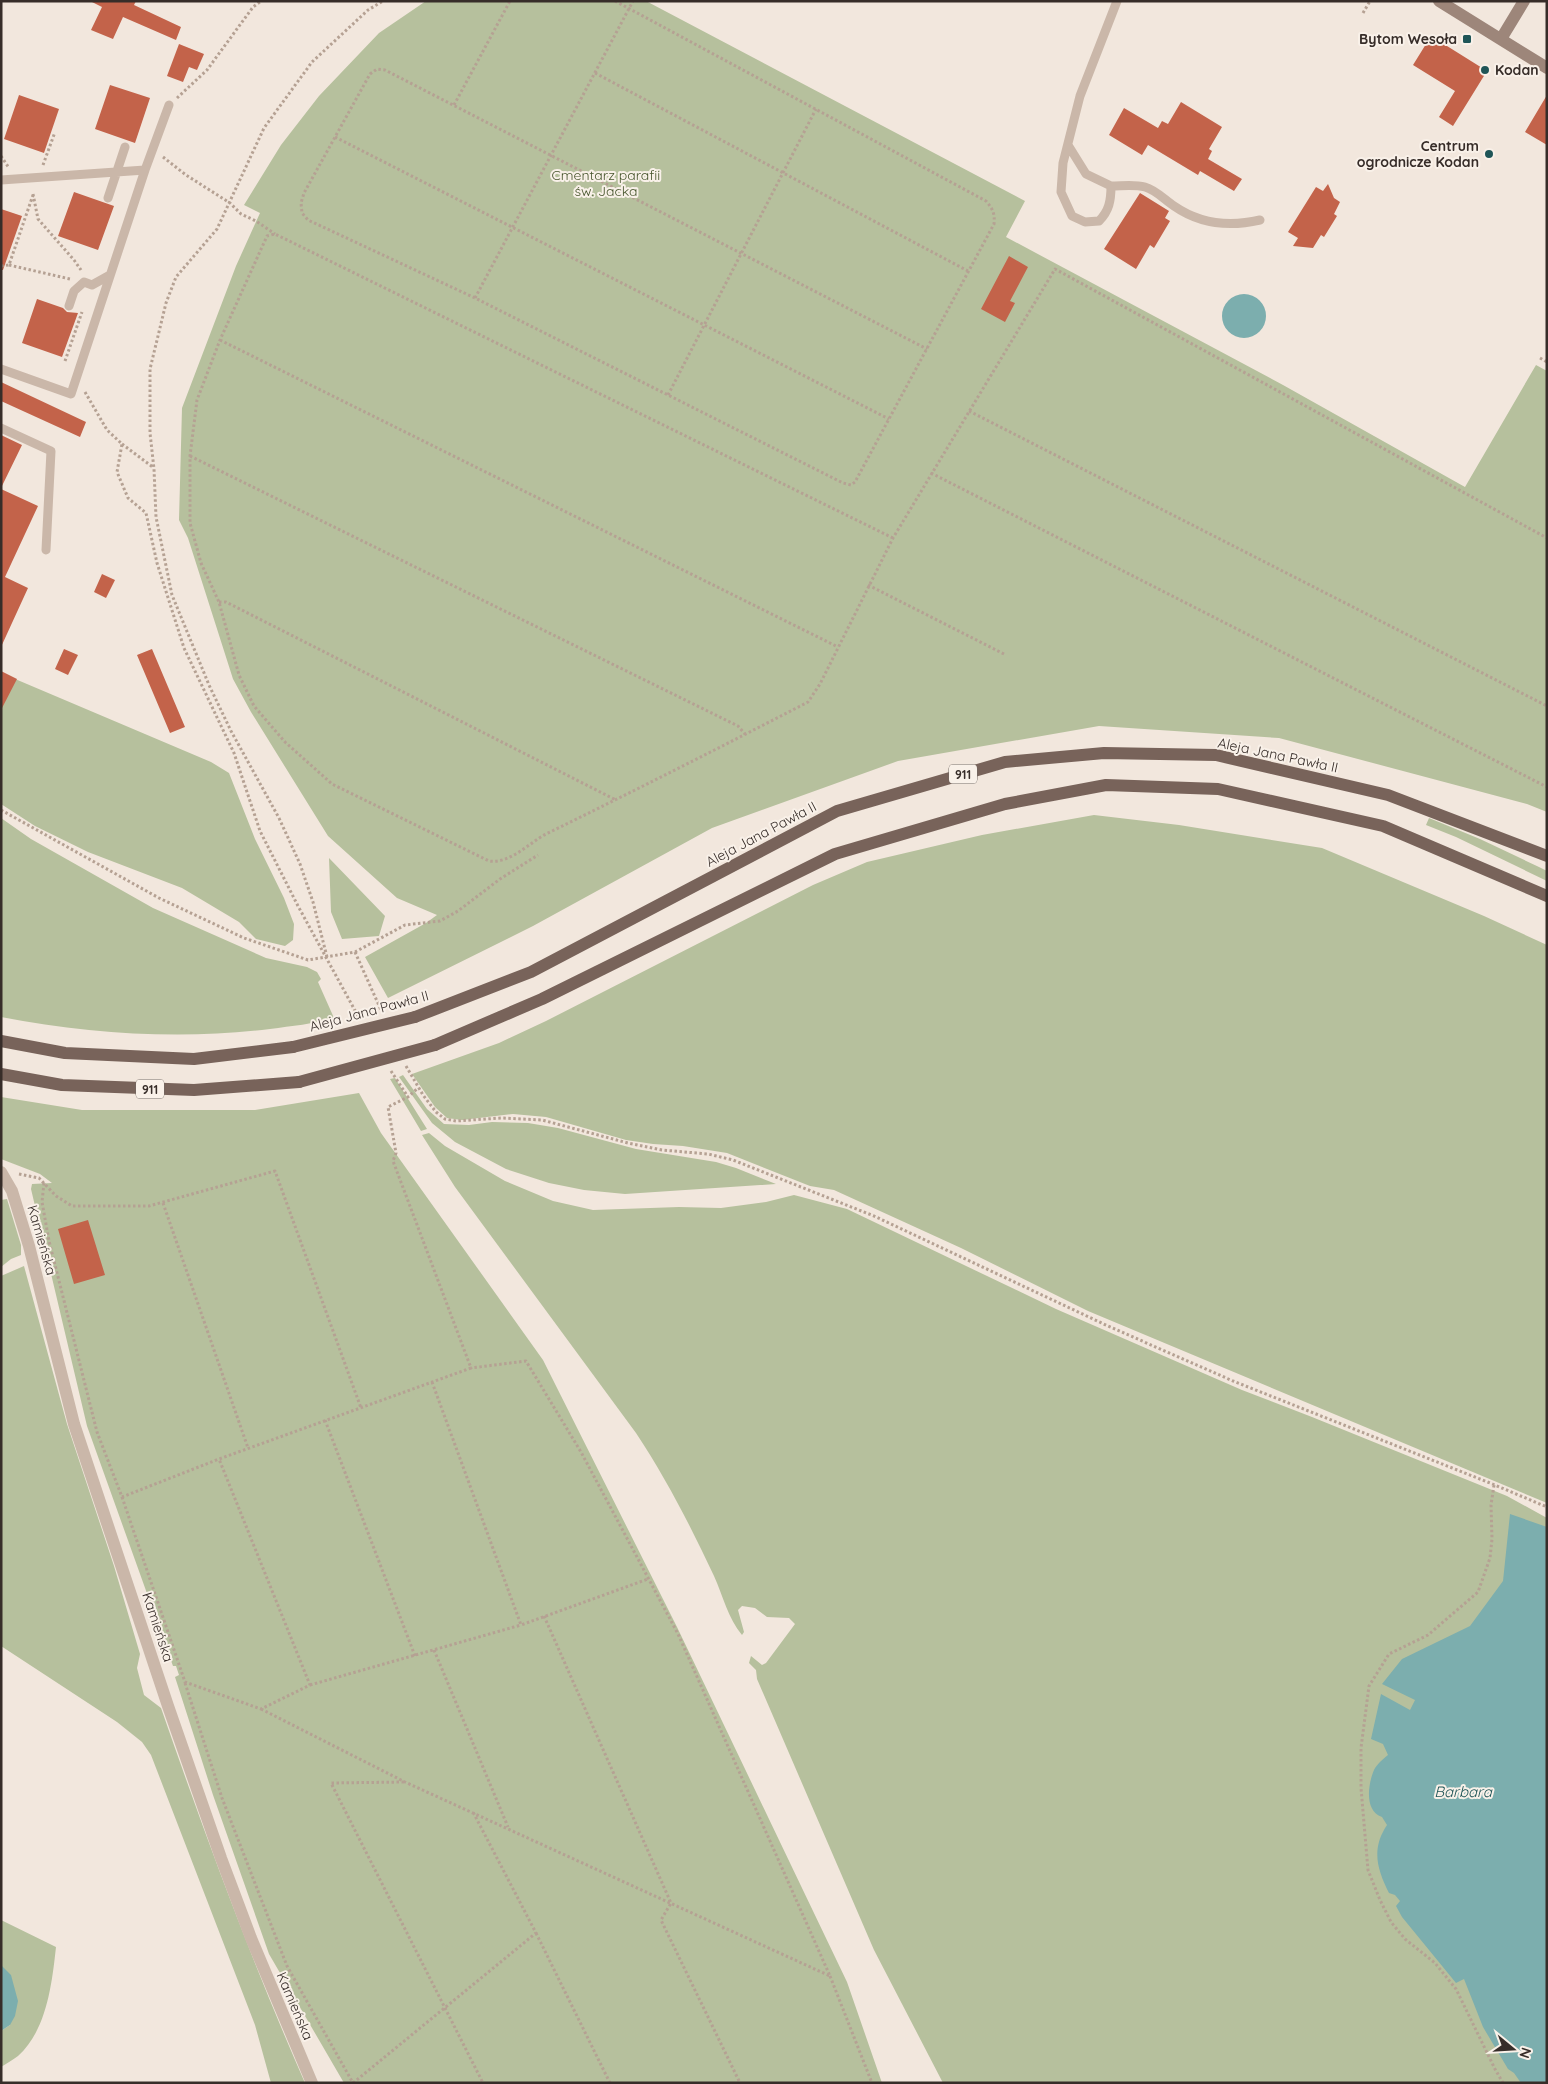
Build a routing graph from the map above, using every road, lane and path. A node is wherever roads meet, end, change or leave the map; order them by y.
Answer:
1 (261, 1) edge
2 (383, 1) edge
3 (510, 1) edge
4 (615, 1) edge
5 (633, 1) edge
6 (1117, 1) edge
7 (1370, 1) edge
8 (1439, 1) edge
9 (1524, 1) edge
10 (629, 9) junction
11 (1363, 13) dead end
12 (1501, 39) junction
13 (1547, 68) edge
14 (595, 73) junction
15 (169, 105) joint
16 (454, 106) junction
17 (816, 109) junction
18 (335, 137) junction
19 (1068, 144) junction
20 (125, 147) dead end
21 (151, 152) junction
22 (1, 156) edge
23 (551, 156) junction
24 (145, 170) junction
25 (11, 171) dead end
26 (116, 172) junction
27 (783, 173) junction
28 (1, 180) edge
29 (1111, 186) junction
30 (33, 194) dead end
31 (108, 198) dead end
32 (230, 203) junction
33 (1260, 220) dead end
34 (513, 227) junction
35 (275, 234) junction
36 (17, 241) dead end
37 (741, 254) junction
38 (9, 265) junction
39 (1, 266) edge
40 (968, 271) junction
41 (110, 275) junction
42 (84, 282) junction
43 (475, 298) junction
44 (69, 306) dead end
45 (704, 325) junction
46 (220, 340) junction
47 (926, 349) junction
48 (1540, 358) dead end
49 (1547, 362) edge
50 (1, 369) edge
51 (77, 375) junction
52 (668, 395) junction
53 (969, 411) junction
54 (889, 418) junction
55 (1, 428) edge
56 (122, 444) junction
57 (190, 456) junction
58 (154, 469) junction
59 (932, 474) junction
60 (893, 538) junction
61 (1547, 538) edge
62 (46, 550) dead end
63 (868, 585) junction
64 (219, 602) junction
65 (838, 647) junction
66 (1006, 655) dead end
67 (1547, 706) edge
68 (746, 734) junction
69 (1547, 788) edge
70 (617, 800) junction
71 (1, 810) edge
72 (538, 855) dead end
73 (1547, 856) edge
74 (1547, 896) edge
75 (327, 957) junction
76 (360, 1019) dead end
77 (1, 1041) edge
78 (387, 1064) dead end
79 (1, 1074) edge
80 (418, 1088) dead end
81 (408, 1097) junction
82 (456, 1121) dead end
83 (6, 1173) edge
84 (44, 1183) junction
85 (163, 1203) junction
86 (471, 1368) junction
87 (432, 1382) junction
88 (361, 1408) junction
89 (325, 1420) junction
90 (248, 1448) junction
91 (219, 1459) junction
92 (1494, 1484) junction
93 (122, 1497) junction
94 (1547, 1507) edge
95 (648, 1579) junction
96 (544, 1616) junction
97 (521, 1625) junction
98 (434, 1650) junction
99 (415, 1656) junction
100 (185, 1682) junction
101 (310, 1685) junction
102 (261, 1709) junction
103 (405, 1782) junction
104 (473, 1812) junction
105 (509, 1828) junction
106 (671, 1903) junction
107 (536, 1933) junction
108 (830, 1976) junction
109 (445, 2008) junction
110 (312, 2083) edge
111 (353, 2083) edge
112 (483, 2083) edge
113 (610, 2083) edge
114 (740, 2083) edge
115 (872, 2083) edge
116 (1503, 2083) edge

1 - 15 path
2 - 32 path
3 - 16 path
4 - 10 path
5 - 10 path
6 - 19 lane
7 - 11 path
8 - 12 street
9 - 12 street
10 - 14 path
10 - 17 path
12 - 13 street
14 - 23 path
14 - 27 path
15 - 21 lane
16 - 18 path
16 - 23 path
17 - 27 path
17 - 40 path
18 - 34 path
18 - 43 path
19 - 29 lane
19 - 29 lane
20 - 26 lane
21 - 24 lane
21 - 32 path
22 - 25 path
23 - 34 path
23 - 37 path
24 - 26 lane
24 - 41 lane
26 - 28 lane
26 - 31 lane
27 - 37 path
27 - 40 path
29 - 33 lane
30 - 42 path
32 - 35 path
32 - 58 path
34 - 43 path
34 - 45 path
35 - 46 path
35 - 60 path
36 - 38 path
37 - 45 path
37 - 47 path
38 - 39 path
38 - 42 path
40 - 47 path
41 - 42 lane
41 - 51 lane
42 - 44 lane
43 - 52 path
45 - 52 path
45 - 54 path
46 - 57 path
46 - 65 path
47 - 54 path
48 - 49 path
50 - 51 lane
51 - 56 path
52 - 54 path
53 - 59 path
53 - 61 path
53 - 67 path
55 - 62 lane
56 - 58 path
56 - 75 path
57 - 64 path
57 - 68 path
58 - 75 path
59 - 60 path
59 - 69 path
60 - 63 path
63 - 65 path
63 - 66 path
64 - 70 path
64 - 70 path
65 - 68 path
68 - 70 path
71 - 75 path
72 - 75 path
73 - 77 main road, Aleja Jana Pawła II / 911, bridge
74 - 79 main road, 911, bridge
75 - 76 path
78 - 81 path
80 - 81 path
81 - 86 path
82 - 92 path
83 - 84 path
83 - 110 street, Kamieńska
84 - 85 path
84 - 93 path
85 - 88 path
85 - 90 path
86 - 87 path
86 - 95 path
87 - 88 path
87 - 97 path
88 - 89 path
89 - 90 path
89 - 99 path
90 - 91 path
91 - 93 path
91 - 101 path
92 - 94 path
92 - 116 path
93 - 100 path
95 - 96 path
95 - 108 path
96 - 97 path
96 - 106 path
97 - 98 path
98 - 99 path
98 - 105 path
99 - 101 path
100 - 102 path
100 - 111 path
101 - 102 path
102 - 103 path
103 - 104 path
103 - 109 path
104 - 105 path
104 - 107 path
105 - 106 path
106 - 108 path
106 - 114 path
107 - 109 path
107 - 113 path
108 - 115 path
109 - 111 path
109 - 112 path

